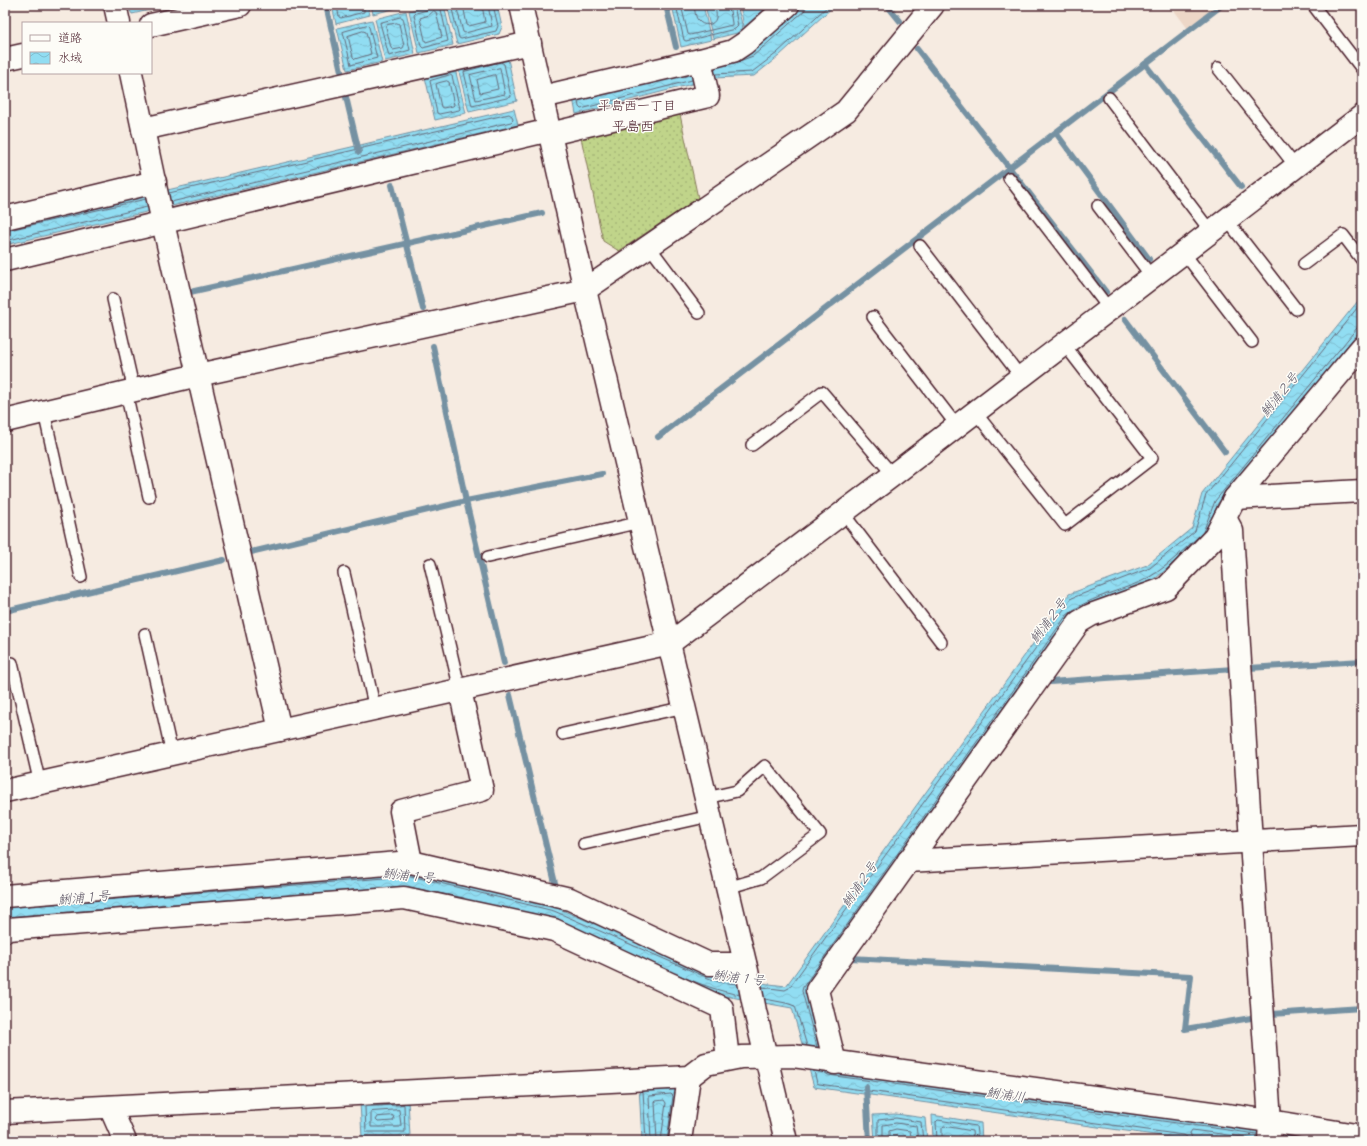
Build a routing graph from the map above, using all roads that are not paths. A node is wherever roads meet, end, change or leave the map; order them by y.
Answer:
1 (115, 5) edge
2 (240, 5) edge
3 (521, 5) edge
4 (788, 5) edge
5 (933, 5) edge
6 (1313, 5) edge
7 (119, 22) edge
8 (152, 25) edge
9 (530, 43) junction
10 (22, 55) edge
11 (5, 59) edge
12 (700, 60) junction
13 (1218, 68) dead end
14 (1362, 69) edge
15 (131, 74) edge
16 (542, 97) junction
17 (1109, 98) dead end
18 (1362, 116) edge
19 (143, 129) junction
20 (550, 132) junction
21 (1296, 167) junction
22 (1009, 178) dead end
23 (155, 186) junction
24 (1098, 206) dead end
25 (162, 216) junction
26 (5, 218) edge
27 (1219, 226) junction
28 (649, 246) junction
29 (920, 246) dead end
30 (1184, 253) junction
31 (5, 260) edge
32 (1362, 260) edge
33 (1304, 264) dead end
34 (1152, 276) junction
35 (585, 290) junction
36 (113, 298) dead end
37 (1296, 309) dead end
38 (1110, 310) junction
39 (700, 313) dead end
40 (873, 317) dead end
41 (1252, 342) dead end
42 (1064, 344) junction
43 (1362, 347) edge
44 (198, 375) junction
45 (1020, 377) junction
46 (130, 391) junction
47 (44, 412) junction
48 (975, 412) junction
49 (5, 421) edge
50 (957, 426) junction
51 (752, 445) dead end
52 (893, 475) junction
53 (1362, 491) edge
54 (149, 497) dead end
55 (1235, 498) junction
56 (844, 513) junction
57 (1225, 518) junction
58 (640, 522) junction
59 (488, 557) dead end
60 (430, 564) dead end
61 (344, 573) dead end
62 (81, 577) dead end
63 (145, 634) dead end
64 (941, 642) dead end
65 (670, 643) junction
66 (12, 663) dead end
67 (460, 690) junction
68 (685, 707) junction
69 (375, 709) junction
70 (280, 730) junction
71 (563, 734) dead end
72 (172, 754) junction
73 (40, 784) junction
74 (5, 791) edge
75 (708, 807) junction
76 (1362, 835) edge
77 (1251, 842) junction
78 (584, 844) dead end
79 (908, 861) junction
80 (411, 862) junction
81 (727, 888) junction
82 (5, 896) edge
83 (5, 931) edge
84 (746, 968) junction
85 (766, 1056) junction
86 (728, 1060) junction
87 (830, 1062) junction
88 (689, 1077) junction
89 (110, 1107) junction
90 (5, 1112) edge
91 (1270, 1131) edge
92 (1362, 1136) edge
93 (125, 1141) edge
94 (680, 1141) edge
95 (786, 1141) edge

1 - 7 street
2 - 8 street
3 - 9 street
4 - 12 street
5 - 28 street
6 - 14 lane
9 - 16 street
9 - 19 street
10 - 11 street
12 - 16 street
12 - 20 street
13 - 21 lane
15 - 19 street
16 - 20 street
17 - 27 lane
18 - 21 street
19 - 23 street
20 - 25 street
20 - 35 street
21 - 27 street
22 - 38 lane
23 - 25 street
23 - 26 street
24 - 34 lane
25 - 31 street
25 - 44 street
27 - 30 street
27 - 37 lane
28 - 35 street
28 - 39 lane
29 - 45 lane
30 - 34 street
30 - 41 lane
32 - 33 lane
34 - 38 street
35 - 44 street
35 - 58 street
36 - 46 lane
38 - 42 street
40 - 50 lane
42 - 45 street
42 - 48 lane
43 - 55 street
44 - 46 street
44 - 70 street
45 - 48 street
46 - 47 street
46 - 54 lane
47 - 49 street
47 - 62 lane
48 - 50 street
50 - 52 street
51 - 52 lane
52 - 56 street
53 - 55 street
55 - 57 street
56 - 64 lane
56 - 65 street
57 - 77 street
57 - 79 street
58 - 59 lane
58 - 65 street
60 - 67 lane
61 - 69 lane
63 - 72 lane
65 - 67 street
65 - 68 street
66 - 73 lane
67 - 69 street
67 - 80 street
68 - 71 lane
68 - 75 street
69 - 70 street
70 - 72 street
72 - 73 street
73 - 74 street
75 - 78 lane
75 - 81 street
75 - 81 lane
76 - 77 street
77 - 79 street
77 - 91 street
79 - 87 street
80 - 82 street
80 - 84 street
81 - 84 street
83 - 86 street
84 - 85 street
85 - 86 street
85 - 87 street
85 - 95 street
86 - 88 street
87 - 91 street
88 - 89 street
88 - 94 street
89 - 90 street
89 - 93 street
91 - 92 street

